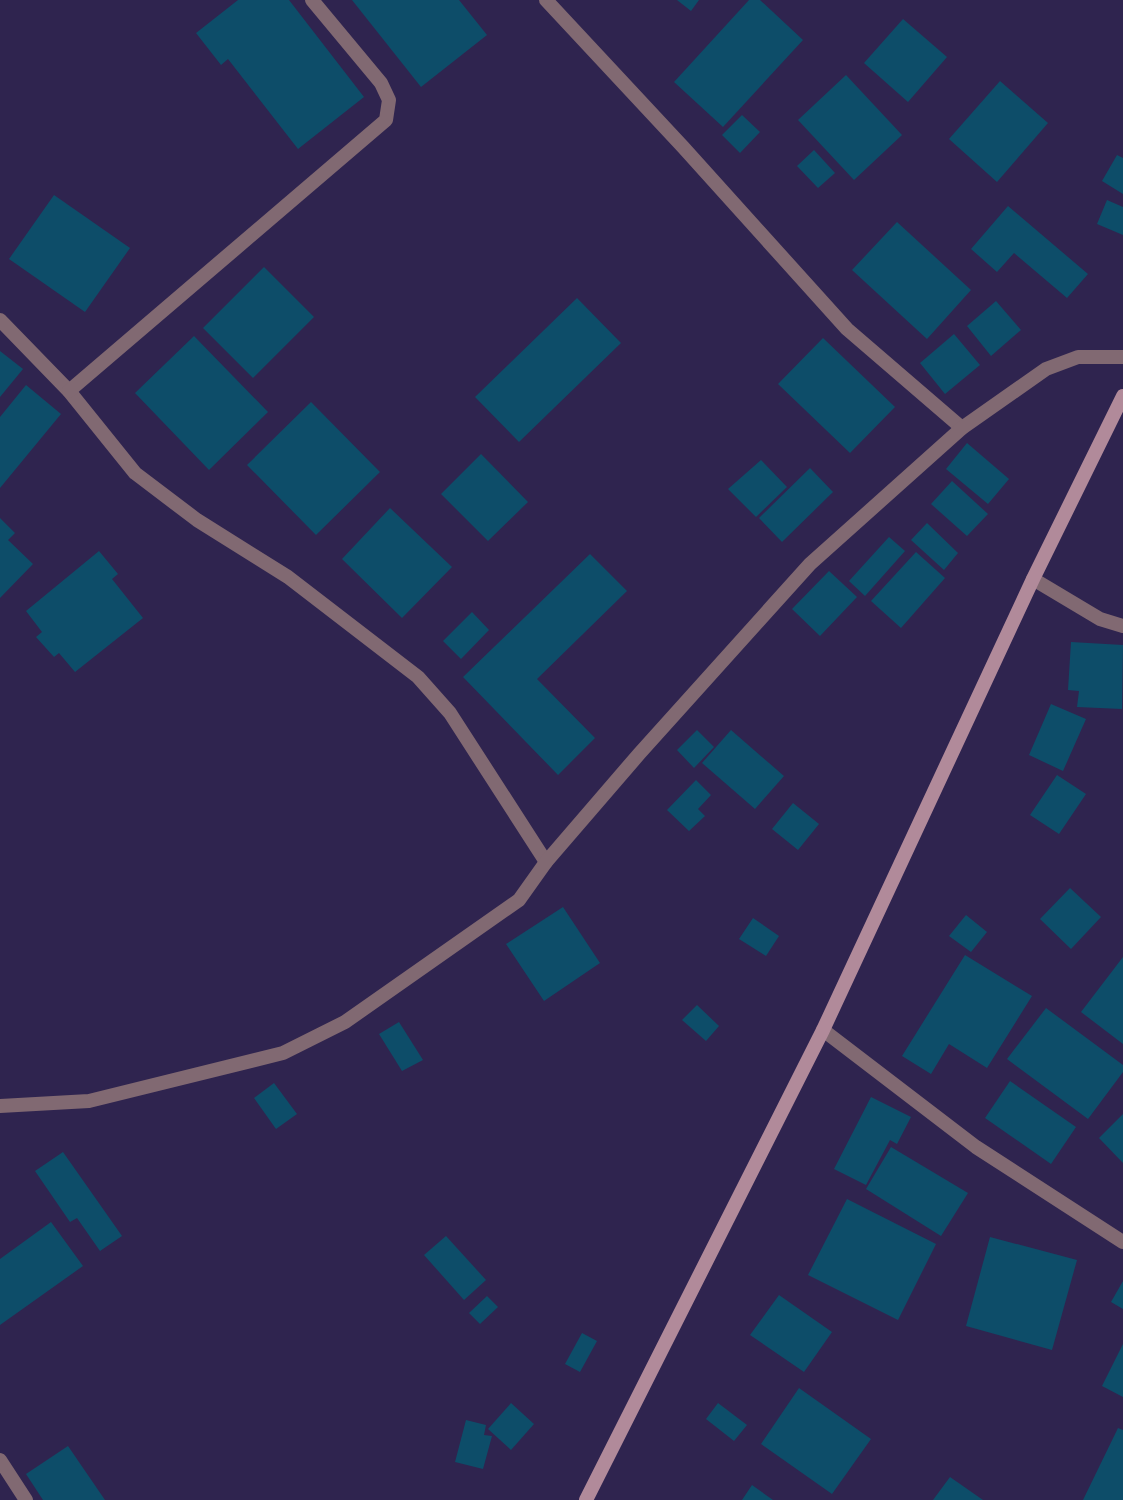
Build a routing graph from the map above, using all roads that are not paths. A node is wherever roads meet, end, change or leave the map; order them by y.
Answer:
1 (312, 0) edge
2 (546, 0) edge
3 (0, 320) edge
4 (1123, 357) edge
5 (69, 391) junction
6 (1123, 396) edge
7 (962, 428) junction
8 (1032, 579) junction
9 (1123, 626) edge
10 (546, 862) junction
11 (823, 1030) junction
12 (0, 1106) edge
13 (1123, 1242) edge
14 (0, 1460) edge
15 (26, 1500) edge
16 (586, 1500) edge

1 - 5 street
2 - 7 street
3 - 5 street
4 - 7 street
5 - 10 street
6 - 8 main road
7 - 10 street
8 - 9 street
8 - 11 main road
10 - 12 street
11 - 13 street
11 - 16 main road
14 - 15 street

